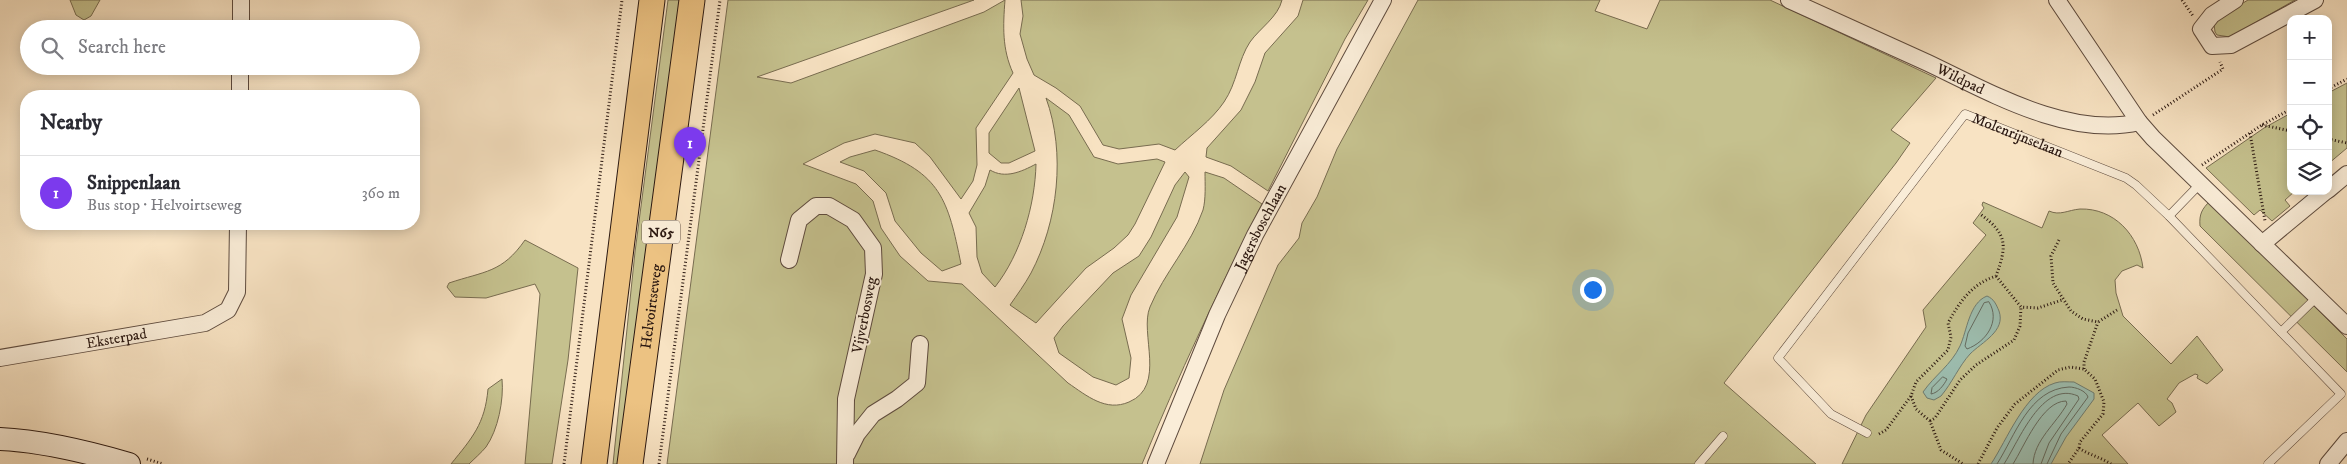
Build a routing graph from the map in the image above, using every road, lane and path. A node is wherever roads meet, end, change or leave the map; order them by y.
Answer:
1 (241, 0) edge
2 (622, 0) edge
3 (652, 0) edge
4 (692, 0) edge
5 (720, 0) edge
6 (1383, 0) edge
7 (1790, 0) edge
8 (2235, 0) edge
9 (2315, 0) edge
10 (2062, 2) edge
11 (240, 20) edge
12 (2212, 46) junction
13 (240, 75) edge
14 (2347, 79) edge
15 (2332, 87) edge
16 (240, 90) edge
17 (2287, 111) edge
18 (2139, 122) junction
19 (2262, 124) junction
20 (2287, 130) edge
21 (2250, 133) junction
22 (2332, 140) edge
23 (2347, 143) edge
24 (2347, 174) edge
25 (2195, 179) junction
26 (2332, 186) edge
27 (2321, 195) edge
28 (1980, 214) dead end
29 (2169, 216) junction
30 (238, 230) edge
31 (2059, 240) dead end
32 (2265, 241) junction
33 (789, 260) dead end
34 (1996, 276) junction
35 (2317, 297) junction
36 (2062, 300) junction
37 (2021, 307) junction
38 (2117, 310) dead end
39 (2098, 322) junction
40 (2347, 326) edge
41 (2281, 332) junction
42 (920, 344) dead end
43 (0, 358) edge
44 (2084, 369) junction
45 (1911, 396) junction
46 (1930, 421) junction
47 (1867, 433) joint
48 (1723, 436) dead end
49 (0, 439) edge
50 (2347, 441) edge
51 (2080, 448) junction
52 (845, 461) edge
53 (125, 463) edge
54 (564, 464) edge
55 (594, 464) edge
56 (630, 464) edge
57 (659, 464) edge
58 (1156, 464) edge
59 (1699, 464) edge
60 (1962, 464) edge
61 (1978, 464) edge
62 (2068, 464) edge
63 (2110, 464) edge
64 (2268, 464) edge
65 (2328, 464) edge

1 - 11 street
2 - 54 path
3 - 55 main road, N65
4 - 56 main road, Helvoirtseweg / N65
5 - 57 path, Helvoirtseweg
6 - 58 street, Jagersboschlaan
7 - 18 street, Wildpad
8 - 12 street
9 - 12 street
10 - 18 street
12 - 18 path
13 - 16 street
14 - 15 path
17 - 19 path
18 - 25 street
19 - 20 path
19 - 21 path
21 - 25 path
21 - 32 path
22 - 23 path
24 - 26 street
25 - 29 lane
25 - 32 street
27 - 32 street
28 - 34 path
29 - 41 lane, Molenrijnselaan
29 - 47 lane, Molenrijnselaan
30 - 43 street, Eksterpad
31 - 36 path
32 - 35 street
33 - 52 street, Vijverbosweg
34 - 37 path
34 - 45 path
35 - 40 street
35 - 41 lane
36 - 37 path
36 - 39 path
37 - 46 path
38 - 39 path
39 - 44 path
41 - 64 lane, Molenrijnselaan
42 - 52 street, Vijverbosweg
44 - 51 path
44 - 61 path
45 - 46 path
45 - 47 path
46 - 60 path
48 - 59 lane
49 - 53 main road
50 - 65 street
51 - 62 path
51 - 63 path

